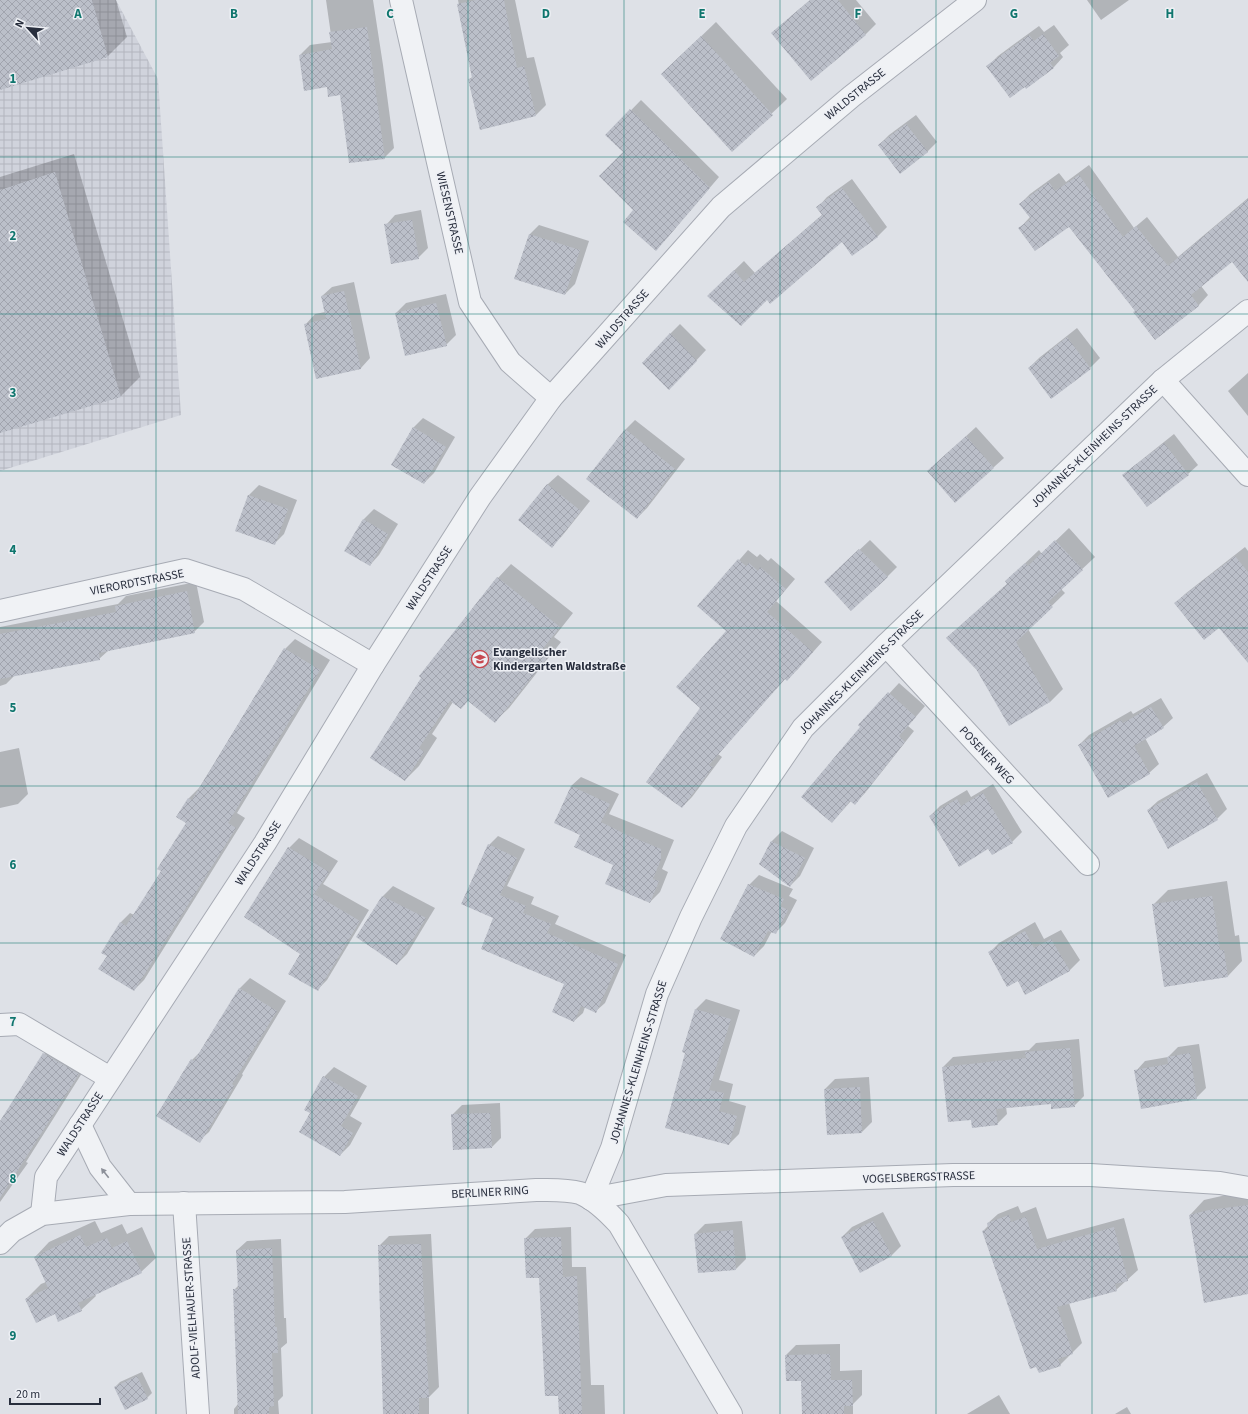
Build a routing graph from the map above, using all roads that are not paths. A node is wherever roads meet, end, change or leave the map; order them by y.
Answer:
1 (401, 0) edge
2 (974, 0) edge
3 (1248, 311) edge
4 (1162, 380) junction
5 (551, 398) junction
6 (1248, 475) edge
7 (0, 611) edge
8 (886, 645) junction
9 (373, 665) junction
10 (1088, 864) dead end
11 (0, 1025) edge
12 (110, 1078) junction
13 (80, 1125) junction
14 (1248, 1188) edge
15 (591, 1199) junction
16 (184, 1203) junction
17 (129, 1204) junction
18 (42, 1214) junction
19 (0, 1243) edge
20 (198, 1414) edge
21 (731, 1414) edge

1 - 5 street, WIESENSTRASSE
2 - 5 street, WALDSTRASSE
3 - 4 street, JOHANNES-KLEINHEINS-STRASSE
4 - 6 street
4 - 8 street, JOHANNES-KLEINHEINS-STRASSE
5 - 9 street, WALDSTRASSE
7 - 9 street, VIERORDTSTRASSE
8 - 10 street, POSENER WEG
8 - 15 street, JOHANNES-KLEINHEINS-STRASSE
9 - 12 street, WALDSTRASSE
11 - 12 street
12 - 13 street, WALDSTRASSE
17 -> 13 street
13 - 18 street, WALDSTRASSE
14 - 15 street, VOGELSBERGSTRASSE
15 - 16 street, BERLINER RING
15 - 21 street, BERLINER RING
16 - 17 street, BERLINER RING
16 - 20 street, ADOLF-VIELHAUER-STRASSE
17 - 18 street, BERLINER RING
18 - 19 street

